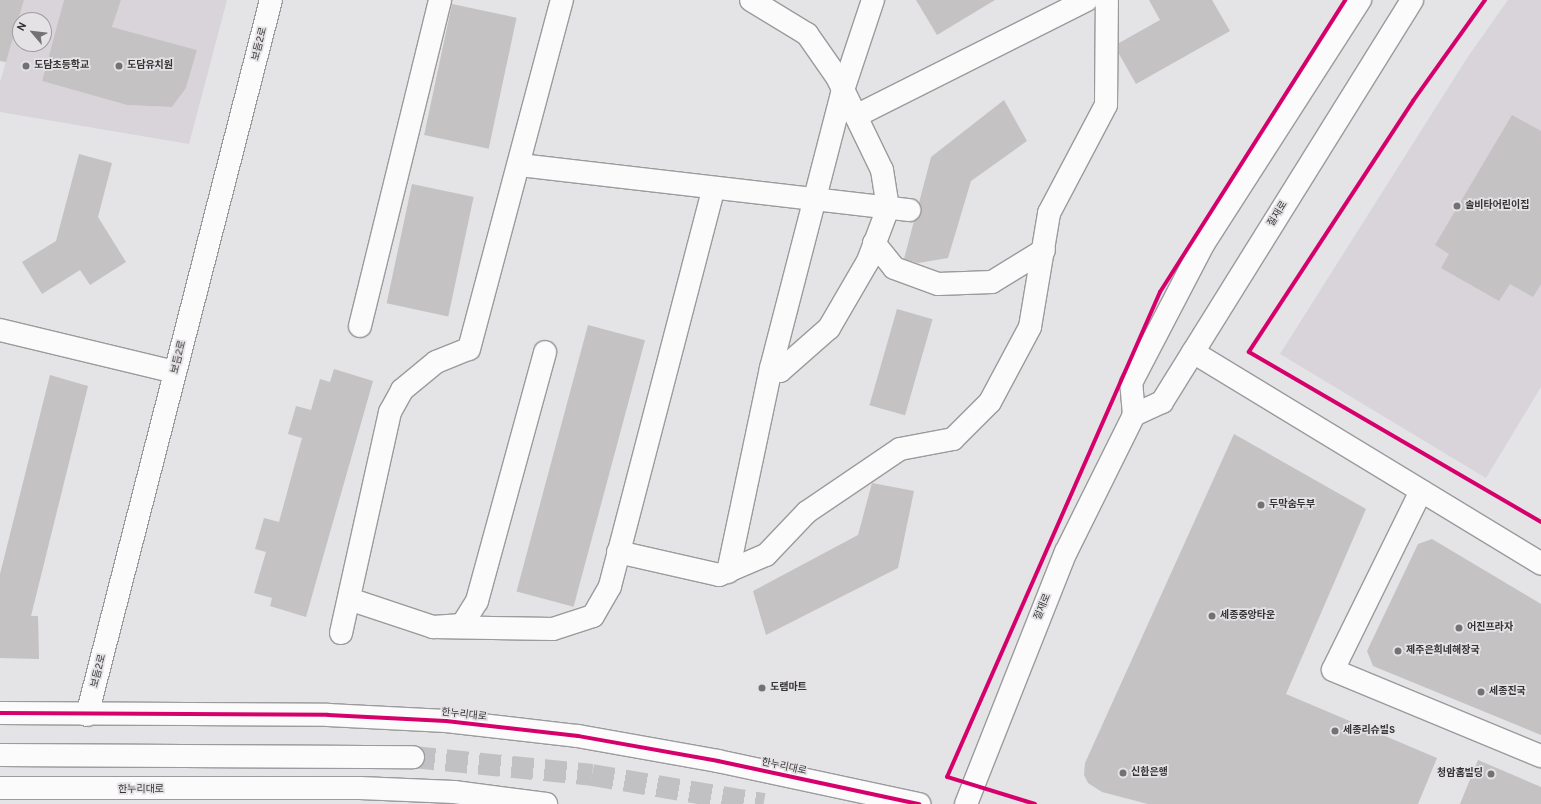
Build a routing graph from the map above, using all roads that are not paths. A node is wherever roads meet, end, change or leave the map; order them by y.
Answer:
1 (271, 0) edge
2 (440, 0) edge
3 (873, 0) edge
4 (1088, 0) edge
5 (1107, 0) edge
6 (1360, 0) edge
7 (1412, 0) edge
8 (565, 1) edge
9 (763, 3) edge
10 (843, 90) junction
11 (856, 116) junction
12 (520, 165) junction
13 (713, 190) junction
14 (817, 200) junction
15 (898, 209) junction
16 (874, 243) junction
17 (1044, 250) junction
18 (360, 326) dead end
19 (0, 330) edge
20 (545, 352) dead end
21 (1193, 352) junction
22 (771, 368) junction
23 (176, 372) junction
24 (1134, 415) junction
25 (1421, 491) junction
26 (618, 552) junction
27 (1541, 564) edge
28 (728, 572) junction
29 (349, 600) junction
30 (433, 627) junction
31 (341, 633) dead end
32 (0, 714) edge
33 (88, 715) junction
34 (0, 755) edge
35 (1541, 756) edge
36 (413, 757) tunnel mouth
37 (0, 788) edge
38 (358, 796) edge
39 (546, 804) edge
40 (919, 804) edge
41 (966, 804) edge

1 - 23 street, 보듬2로
2 - 18 street
3 - 10 street
4 - 11 street
5 - 17 street
6 - 24 street
7 - 21 street, 절재로
8 - 12 street
9 - 10 street
10 - 11 street
10 - 14 street
11 - 15 street
12 - 13 street
12 - 29 street
13 - 14 street
13 - 26 street
14 - 15 street
14 - 22 street
15 - 16 street
16 - 17 street
16 - 22 street
17 - 28 street
19 - 23 street
20 - 30 street
21 - 24 street, 절재로
21 - 25 street
22 - 28 street
23 - 33 street, 보듬2로
24 - 41 street, 절재로
25 - 27 street
25 - 35 street
26 - 28 street
26 - 30 street
29 - 30 street
29 - 31 street
32 - 33 street, 한누리대로
33 - 40 street, 한누리대로
34 - 36 street
37 - 38 street, 한누리대로
38 - 39 street, 한누리대로

